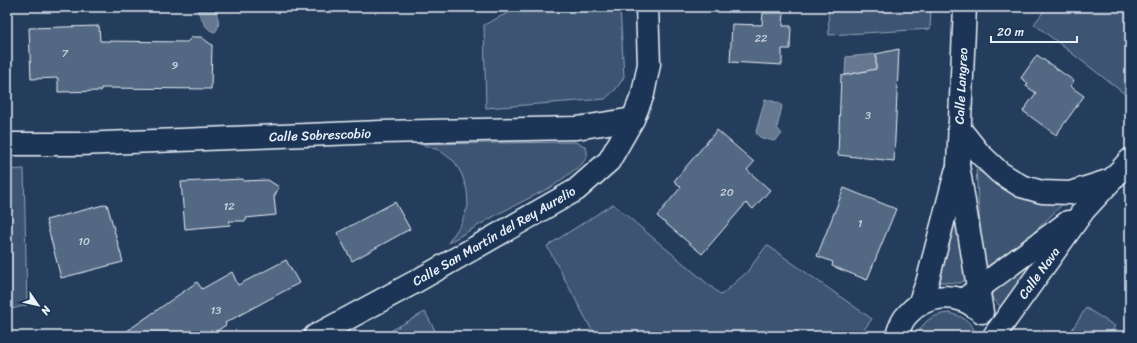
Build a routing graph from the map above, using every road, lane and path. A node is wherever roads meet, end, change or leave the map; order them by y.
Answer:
1 (647, 7) edge
2 (965, 7) edge
3 (633, 119) junction
4 (959, 128) junction
5 (7, 144) edge
6 (1130, 160) edge
7 (958, 165) junction
8 (1112, 180) junction
9 (1084, 210) junction
10 (970, 294) junction
11 (919, 304) junction
12 (315, 336) edge
13 (897, 336) edge
14 (994, 336) edge

1 - 3 street, Calle San Martín del Rey Aurelio
2 - 4 street, Calle Langreo
3 - 5 street, Calle Sobrescobio
3 - 12 street, Calle San Martín del Rey Aurelio
4 - 7 street, Calle Langreo
4 - 8 street
6 - 8 street, Calle Nava
7 - 10 street, Calle Langreo
7 - 11 street, Calle Langreo
8 - 9 street, Calle Nava
9 - 10 street, Calle Nava
9 - 14 street, Calle Nava
10 - 11 street
10 - 14 street
11 - 13 street

